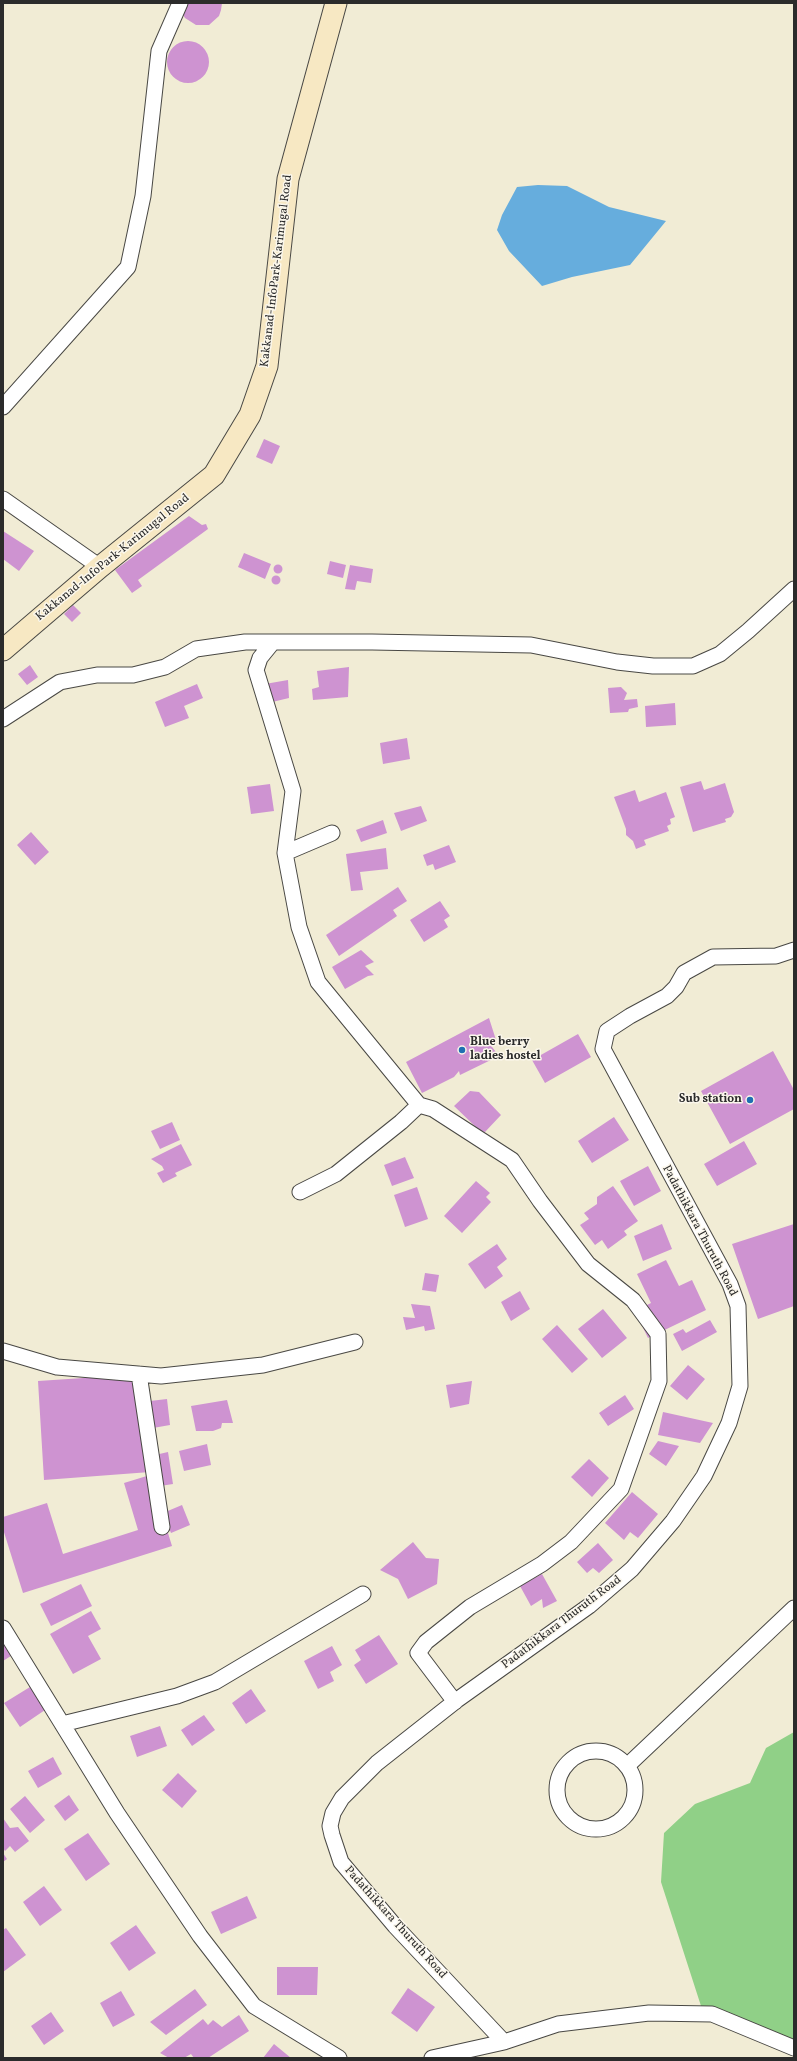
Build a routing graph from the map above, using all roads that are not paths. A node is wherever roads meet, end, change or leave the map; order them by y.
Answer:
1 (180, 3) edge
2 (336, 3) edge
3 (3, 407) edge
4 (3, 499) edge
5 (100, 567) junction
6 (794, 589) edge
7 (273, 642) junction
8 (3, 650) edge
9 (3, 719) edge
10 (332, 833) dead end
11 (285, 853) junction
12 (794, 950) edge
13 (419, 1105) junction
14 (300, 1192) dead end
15 (355, 1342) dead end
16 (3, 1351) edge
17 (138, 1374) junction
18 (162, 1527) dead end
19 (363, 1594) dead end
20 (794, 1608) edge
21 (3, 1628) edge
22 (455, 1702) junction
23 (62, 1724) junction
24 (627, 1766) junction
25 (504, 2042) junction
26 (794, 2048) edge
27 (339, 2058) edge
28 (432, 2058) edge

1 - 3 street
2 - 5 main road, Kakkanad-InfoPark-Karimugal Road
4 - 5 street
5 - 8 main road, Kakkanad-InfoPark-Karimugal Road
6 - 7 street
7 - 9 street
7 - 11 street
10 - 11 street
11 - 13 street
12 - 22 street, Padathikkara Thuruth Road
13 - 14 street
13 - 22 street
15 - 17 street
16 - 17 street
17 - 18 street
19 - 23 street
20 - 24 street
21 - 23 street
22 - 25 street, Padathikkara Thuruth Road
23 - 27 street
24 - 24 street
25 - 26 street
25 - 28 street

